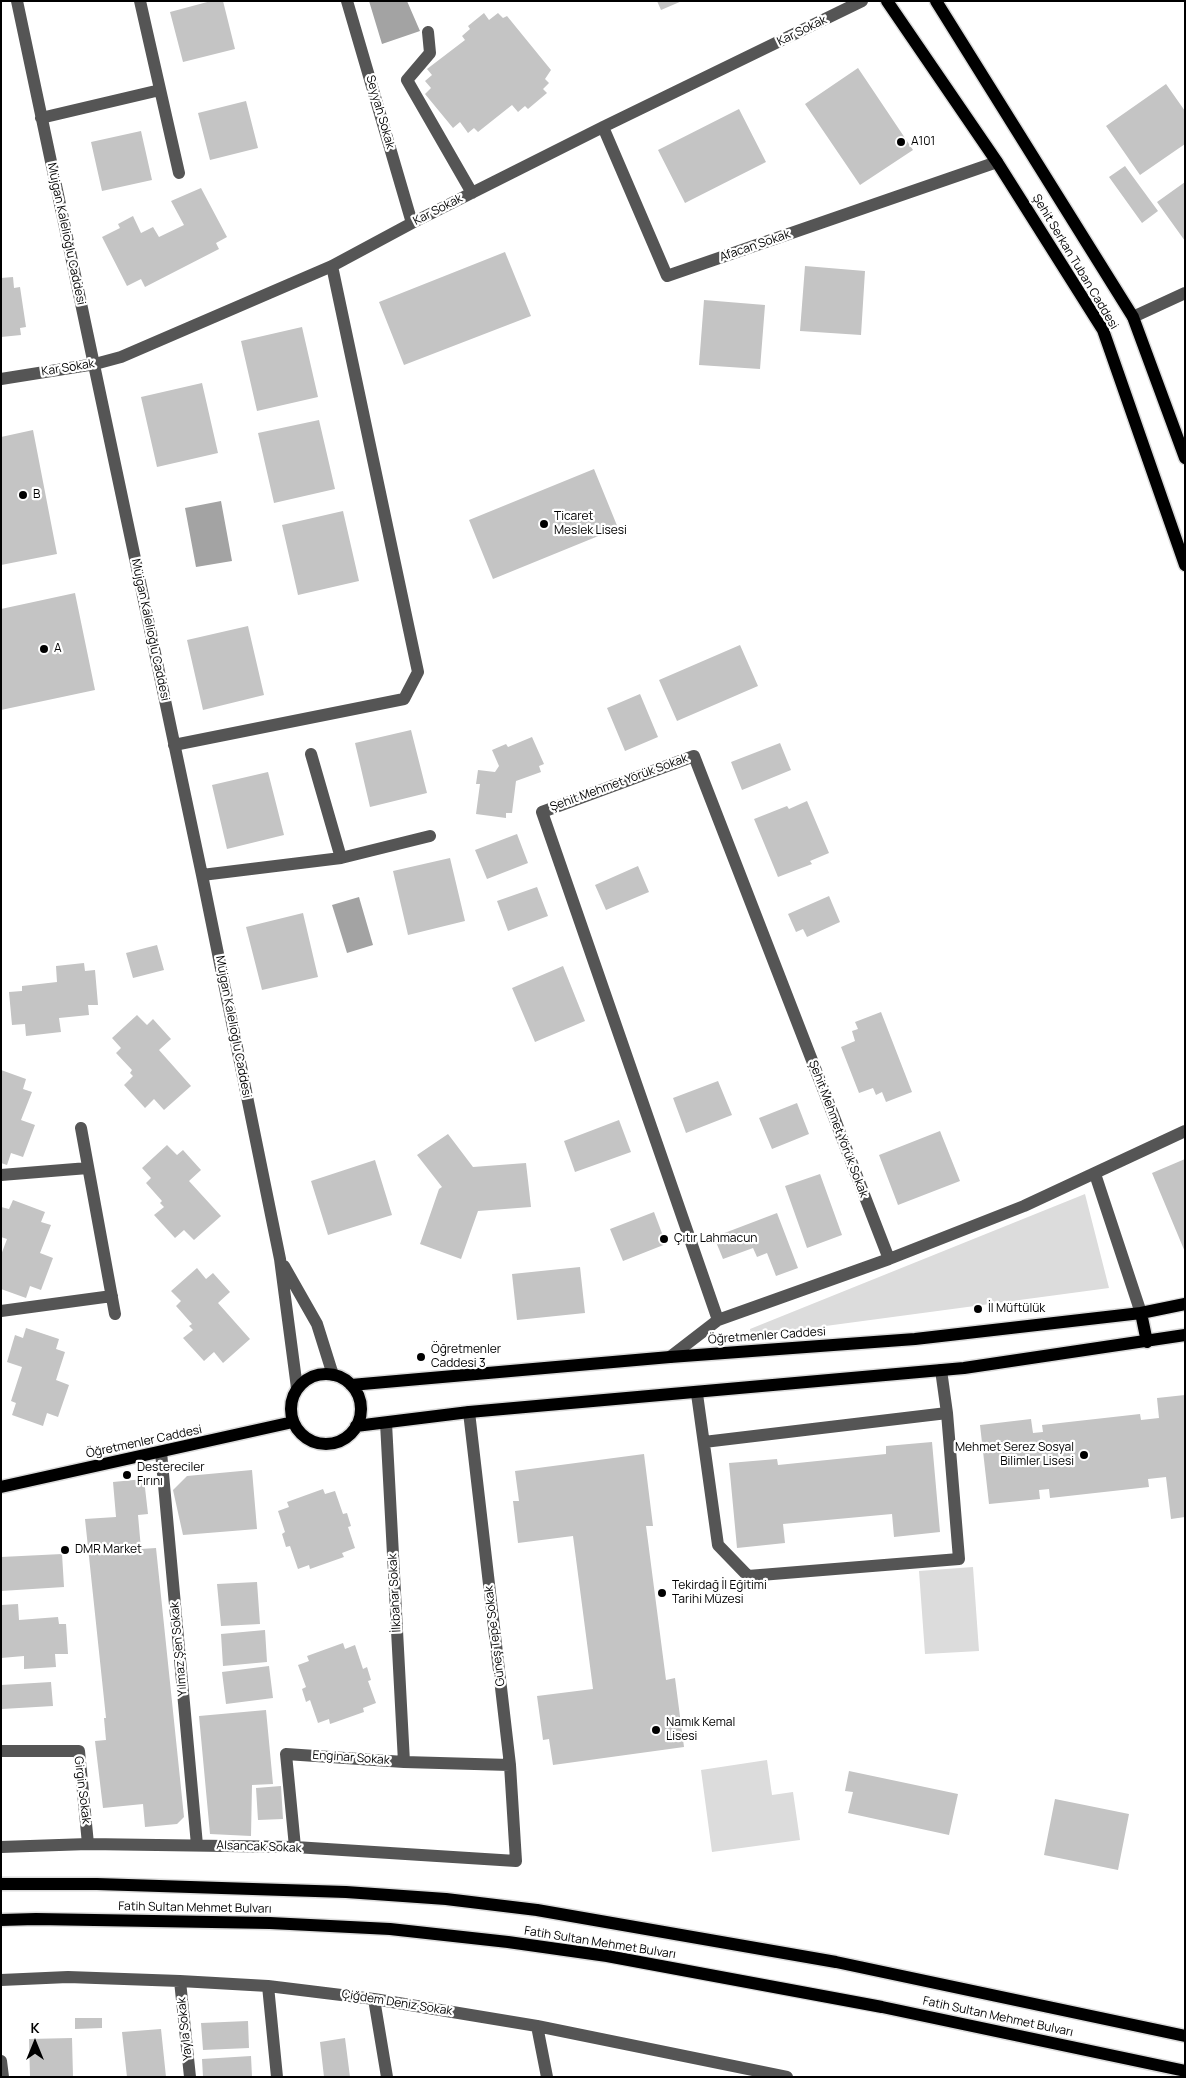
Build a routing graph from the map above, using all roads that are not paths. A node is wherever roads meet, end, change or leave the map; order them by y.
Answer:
1 (18, 1) edge
2 (140, 1) edge
3 (347, 1) edge
4 (862, 1) edge
5 (887, 1) edge
6 (936, 1) edge
7 (428, 32) dead end
8 (160, 90) junction
9 (41, 118) junction
10 (603, 127) junction
11 (997, 162) junction
12 (179, 173) dead end
13 (472, 193) junction
14 (412, 223) junction
15 (332, 266) junction
16 (1185, 293) edge
17 (1133, 317) junction
18 (95, 364) junction
19 (1, 379) edge
20 (1185, 458) edge
21 (1185, 565) edge
22 (174, 745) junction
23 (311, 754) dead end
24 (430, 836) dead end
25 (341, 858) junction
26 (202, 875) junction
27 (81, 1128) dead end
28 (1185, 1131) edge
29 (88, 1168) junction
30 (1095, 1174) junction
31 (1, 1175) edge
32 (280, 1259) junction
33 (889, 1259) junction
34 (112, 1296) junction
35 (1185, 1304) edge
36 (1, 1311) edge
37 (115, 1314) dead end
38 (1141, 1314) junction
39 (718, 1320) junction
40 (1185, 1335) edge
41 (1147, 1342) junction
42 (670, 1356) junction
43 (941, 1370) junction
44 (333, 1375) junction
45 (350, 1385) junction
46 (297, 1388) junction
47 (697, 1394) junction
48 (469, 1412) junction
49 (947, 1413) junction
50 (293, 1422) junction
51 (386, 1423) junction
52 (356, 1426) junction
53 (704, 1442) junction
54 (162, 1452) junction
55 (1, 1487) edge
56 (1, 1751) edge
57 (404, 1762) junction
58 (510, 1765) junction
59 (88, 1844) junction
60 (196, 1845) junction
61 (1, 1847) edge
62 (295, 1847) junction
63 (516, 1861) joint
64 (1, 1884) edge
65 (1, 1920) edge
66 (1, 1980) edge
67 (180, 1981) junction
68 (268, 1986) junction
69 (374, 1998) junction
70 (537, 2026) junction
71 (1185, 2036) edge
72 (1, 2061) edge
73 (1185, 2071) edge
74 (3, 2077) edge
75 (190, 2077) edge
76 (277, 2077) edge
77 (387, 2077) edge
78 (547, 2077) edge
79 (787, 2077) edge

1 - 9 street, Müjgan Kalelioğlu Caddesi
2 - 8 street
3 - 14 street, Seyyah Sokak
4 - 10 street, Kar Sokak
5 - 11 main road, Şehit Serkan Tuban Caddesi
6 - 17 main road, Şehit Serkan Tuban Caddesi
7 - 13 street
8 - 9 street
8 - 12 street
9 - 18 street, Müjgan Kalelioğlu Caddesi
10 - 11 street, Afacan Sokak
10 - 13 street, Kar Sokak
11 - 21 main road, Şehit Serkan Tuban Caddesi
13 - 14 street, Kar Sokak
14 - 15 street, Kar Sokak
15 - 18 street, Kar Sokak
15 - 22 street
16 - 17 street
17 - 20 main road, Şehit Serkan Tuban Caddesi
18 - 19 street, Kar Sokak
18 - 22 street, Müjgan Kalelioğlu Caddesi
22 - 26 street, Müjgan Kalelioğlu Caddesi
23 - 25 street
24 - 25 street
25 - 26 street
26 - 32 street, Müjgan Kalelioğlu Caddesi
27 - 29 street
28 - 30 street
29 - 31 street
29 - 34 street
30 - 33 street
30 - 38 street
32 - 44 street, Müjgan Kalelioğlu Caddesi
32 - 46 street, Müjgan Kalelioğlu Caddesi
33 - 39 street
33 - 39 street, Şehit Mehmet Yörük Sokak
34 - 36 street
34 - 37 street
35 - 38 main road, Öğretmenler Caddesi
38 - 41 main road
38 - 42 main road, Öğretmenler Caddesi
39 - 42 street
40 - 41 main road
41 - 43 main road
42 - 45 main road, Öğretmenler Caddesi
43 - 47 main road
43 - 49 street
44 - 45 main road
44 - 46 main road
45 - 52 main road
46 - 50 main road
47 - 48 main road
47 - 53 street
48 - 51 main road
48 - 58 street, Güneş Tepe Sokak
49 - 53 street
49 - 53 street
50 - 52 main road
50 - 54 main road, Öğretmenler Caddesi
51 - 52 main road
51 - 57 street, İlkbahar Sokak
54 - 55 main road, Öğretmenler Caddesi
54 - 60 street, Yılmaz Şen Sokak
56 - 59 street, Girgin Sokak
57 - 58 street, Enginar Sokak
57 - 62 street, Enginar Sokak
58 - 63 street, Güneş Tepe Sokak
59 - 60 street, Alsancak Sokak
59 - 61 street, Alsancak Sokak
60 - 62 street, Alsancak Sokak
62 - 63 street, Alsancak Sokak
64 - 71 main road, Fatih Sultan Mehmet Bulvarı
65 - 73 main road, Fatih Sultan Mehmet Bulvarı
66 - 67 street, Çiğdem Deniz Sokak
67 - 68 street, Çiğdem Deniz Sokak
67 - 75 street, Yayla Sokak
68 - 69 street, Çiğdem Deniz Sokak
68 - 76 street
69 - 70 street, Çiğdem Deniz Sokak
69 - 77 street
70 - 78 street
70 - 79 street, Çiğdem Deniz Sokak
72 - 74 street

